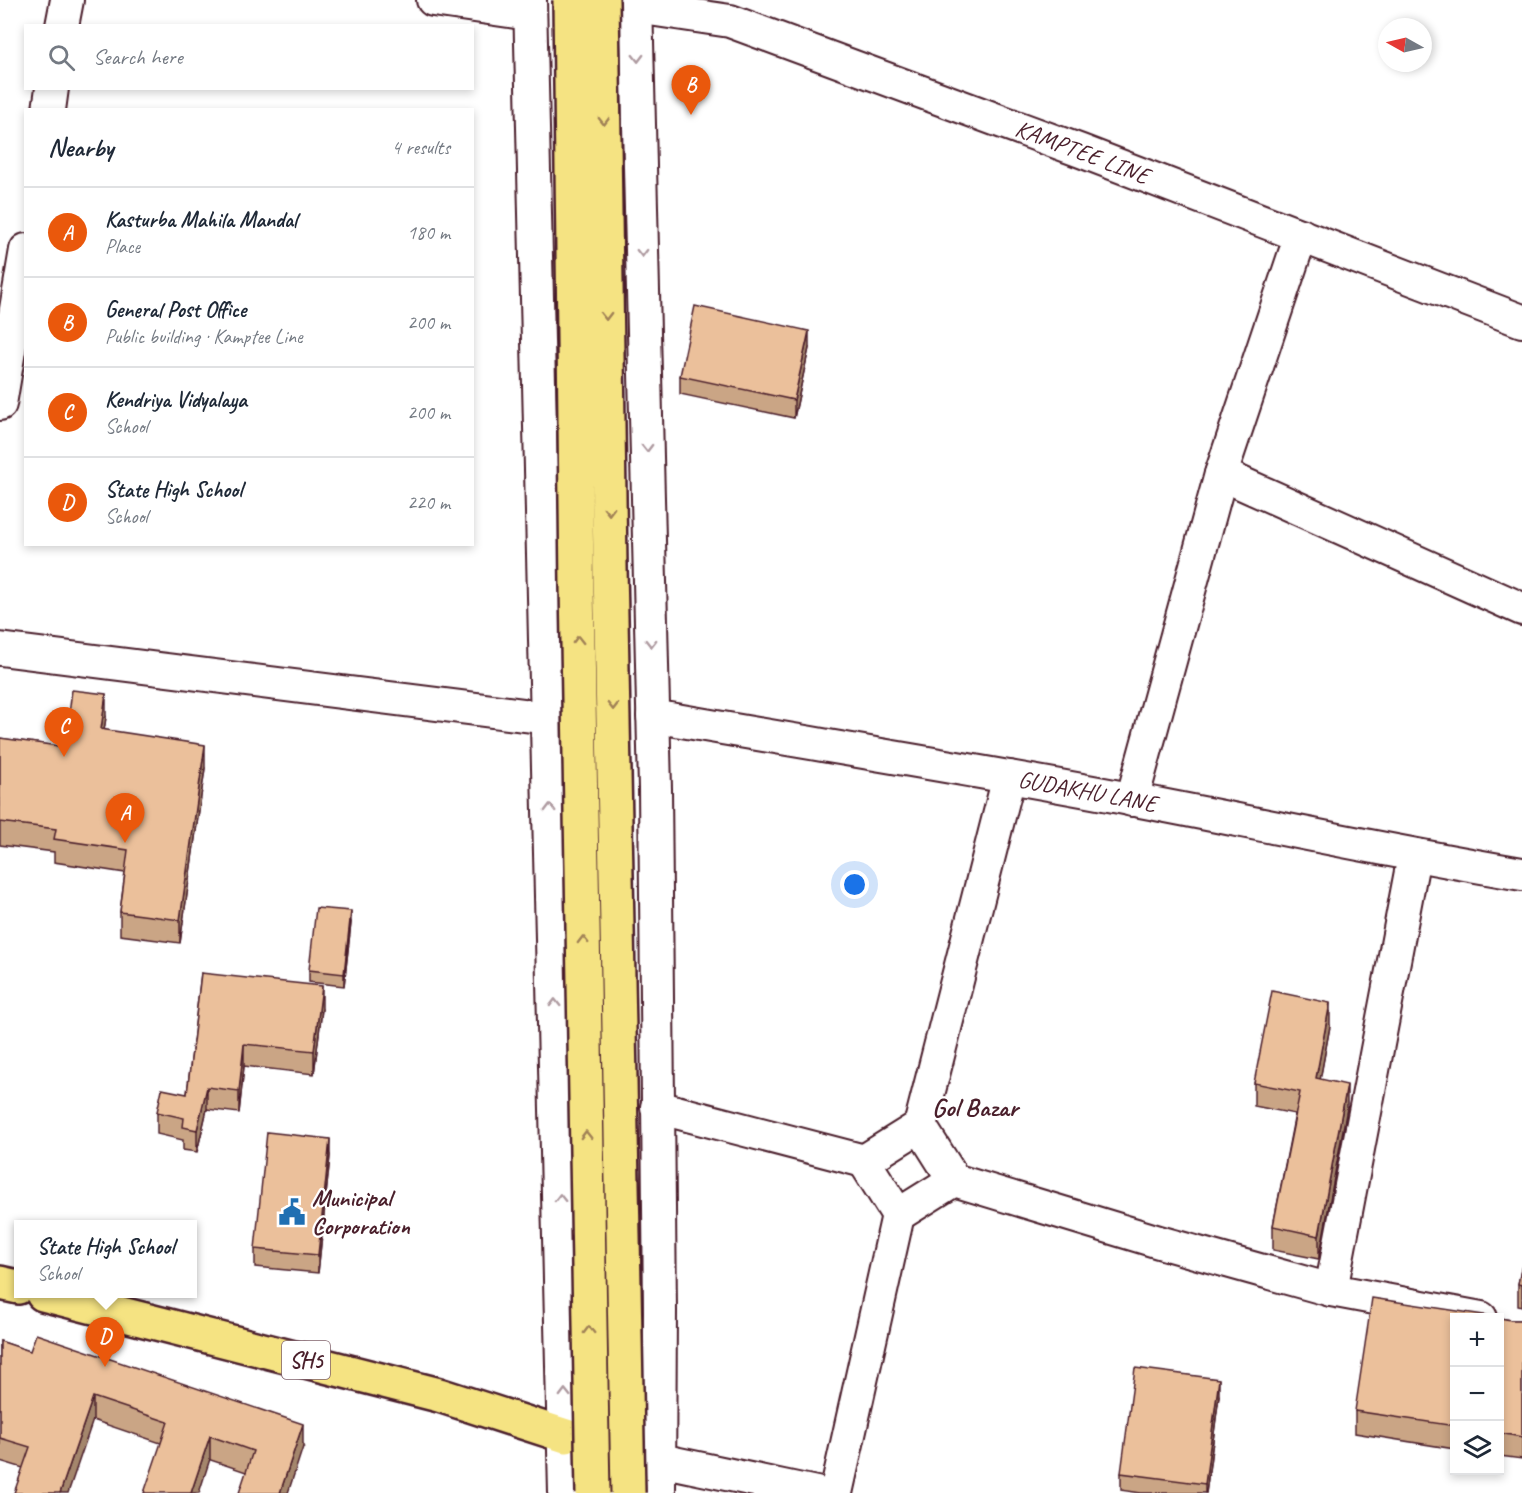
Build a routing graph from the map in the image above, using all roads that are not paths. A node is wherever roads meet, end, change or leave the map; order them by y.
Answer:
1 (67, 0) edge
2 (433, 0) edge
3 (570, 0) edge
4 (602, 0) edge
5 (636, 4) edge
6 (530, 7) edge
7 (62, 24) edge
8 (52, 90) edge
9 (49, 108) edge
10 (1301, 235) junction
11 (24, 262) edge
12 (1522, 321) edge
13 (0, 404) edge
14 (1221, 474) junction
15 (1522, 609) edge
16 (0, 650) edge
17 (653, 716) junction
18 (548, 718) junction
19 (1010, 777) junction
20 (1132, 800) junction
21 (1414, 856) junction
22 (1522, 873) edge
23 (657, 1107) junction
24 (920, 1126) junction
25 (864, 1161) junction
26 (954, 1180) junction
27 (898, 1215) junction
28 (1330, 1290) junction
29 (62, 1298) edge
30 (1458, 1313) edge
31 (566, 1436) junction
32 (659, 1461) junction
33 (566, 1493) edge
34 (593, 1493) edge
35 (628, 1493) edge
36 (659, 1493) edge
37 (816, 1493) edge
38 (836, 1493) edge

1 - 7 street
2 - 6 street
34 -> 3 main road, bridge
4 -> 35 main road, bridge
5 - 10 street, KAMPTEE LINE
5 -> 17 street
6 - 18 street
8 - 9 street
10 - 12 street, KAMPTEE LINE
10 - 14 street
11 - 13 street
14 - 15 street
14 - 20 street
16 - 18 street
17 - 19 street, GUDAKHU LANE
17 - 23 street
31 -> 18 street
19 - 20 street, GUDAKHU LANE
19 - 24 street
20 - 21 street, GUDAKHU LANE
21 - 22 street, GUDAKHU LANE
21 - 28 street
23 - 25 street
23 - 32 street
24 - 25 street
24 - 26 street
25 - 27 street
26 - 27 street
26 - 28 street
27 - 38 street
28 - 30 street
29 - 31 main road, SH5
31 - 32 street
31 - 33 street
32 - 36 street
32 - 37 street

